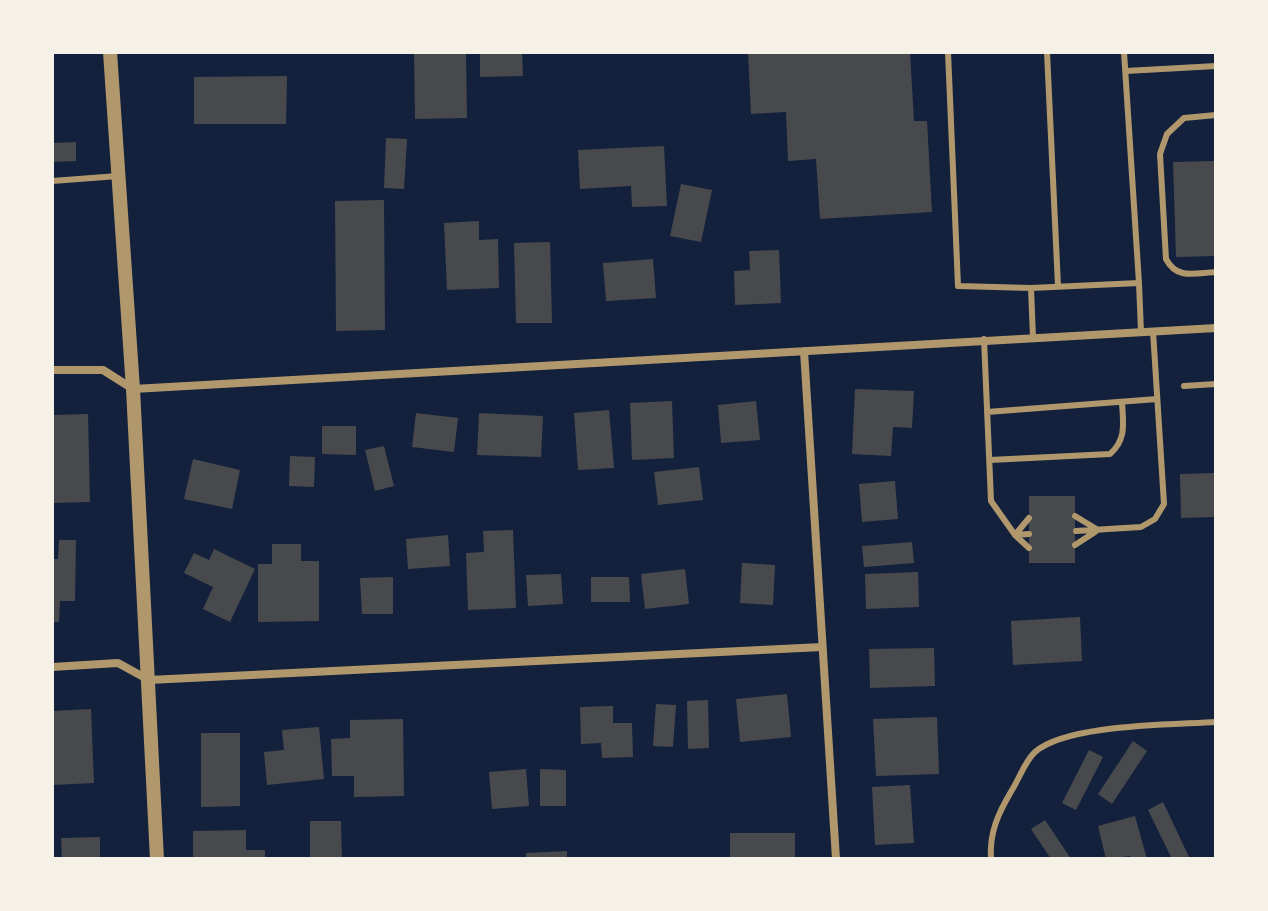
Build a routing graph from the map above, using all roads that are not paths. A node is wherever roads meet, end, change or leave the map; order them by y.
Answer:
1 (110, 52) edge
2 (948, 52) edge
3 (1047, 52) edge
4 (1124, 52) edge
5 (1216, 66) edge
6 (1126, 71) junction
7 (1216, 115) edge
8 (118, 176) junction
9 (52, 181) edge
10 (1216, 272) edge
11 (1139, 283) junction
12 (1058, 286) junction
13 (1031, 288) junction
14 (1216, 328) edge
15 (1153, 331) junction
16 (1141, 332) junction
17 (1033, 337) junction
18 (984, 339) junction
19 (804, 351) junction
20 (52, 370) edge
21 (1216, 384) edge
22 (1184, 386) dead end
23 (133, 389) junction
24 (1157, 399) junction
25 (1122, 402) junction
26 (987, 412) junction
27 (990, 460) junction
28 (1075, 516) dead end
29 (1029, 518) dead end
30 (1098, 530) junction
31 (1076, 531) dead end
32 (1029, 534) dead end
33 (1015, 535) junction
34 (1075, 545) dead end
35 (1029, 548) dead end
36 (822, 647) junction
37 (52, 667) edge
38 (149, 680) junction
39 (1216, 722) edge
40 (157, 859) edge
41 (836, 859) edge
42 (991, 859) edge

1 - 8 street
2 - 13 lane
3 - 12 lane
4 - 6 lane
5 - 6 lane
6 - 11 lane
7 - 10 lane
8 - 9 lane
8 - 23 street
11 - 12 lane
11 - 16 lane
12 - 13 lane
13 - 17 lane
14 - 15 street
15 - 16 street
15 - 24 lane
16 - 17 street
17 - 18 street
18 - 19 street
18 - 26 lane
19 - 23 street
19 - 36 street
20 - 23 street
21 - 22 lane
23 - 38 street
24 - 25 lane
24 - 30 lane
25 - 26 lane
25 - 27 lane
26 - 27 lane
27 - 33 lane
28 - 30 lane
29 - 33 lane
30 - 31 lane
30 - 34 lane
32 - 33 lane
33 - 35 lane
36 - 38 street
36 - 41 street
37 - 38 street
38 - 40 street
39 - 42 lane

